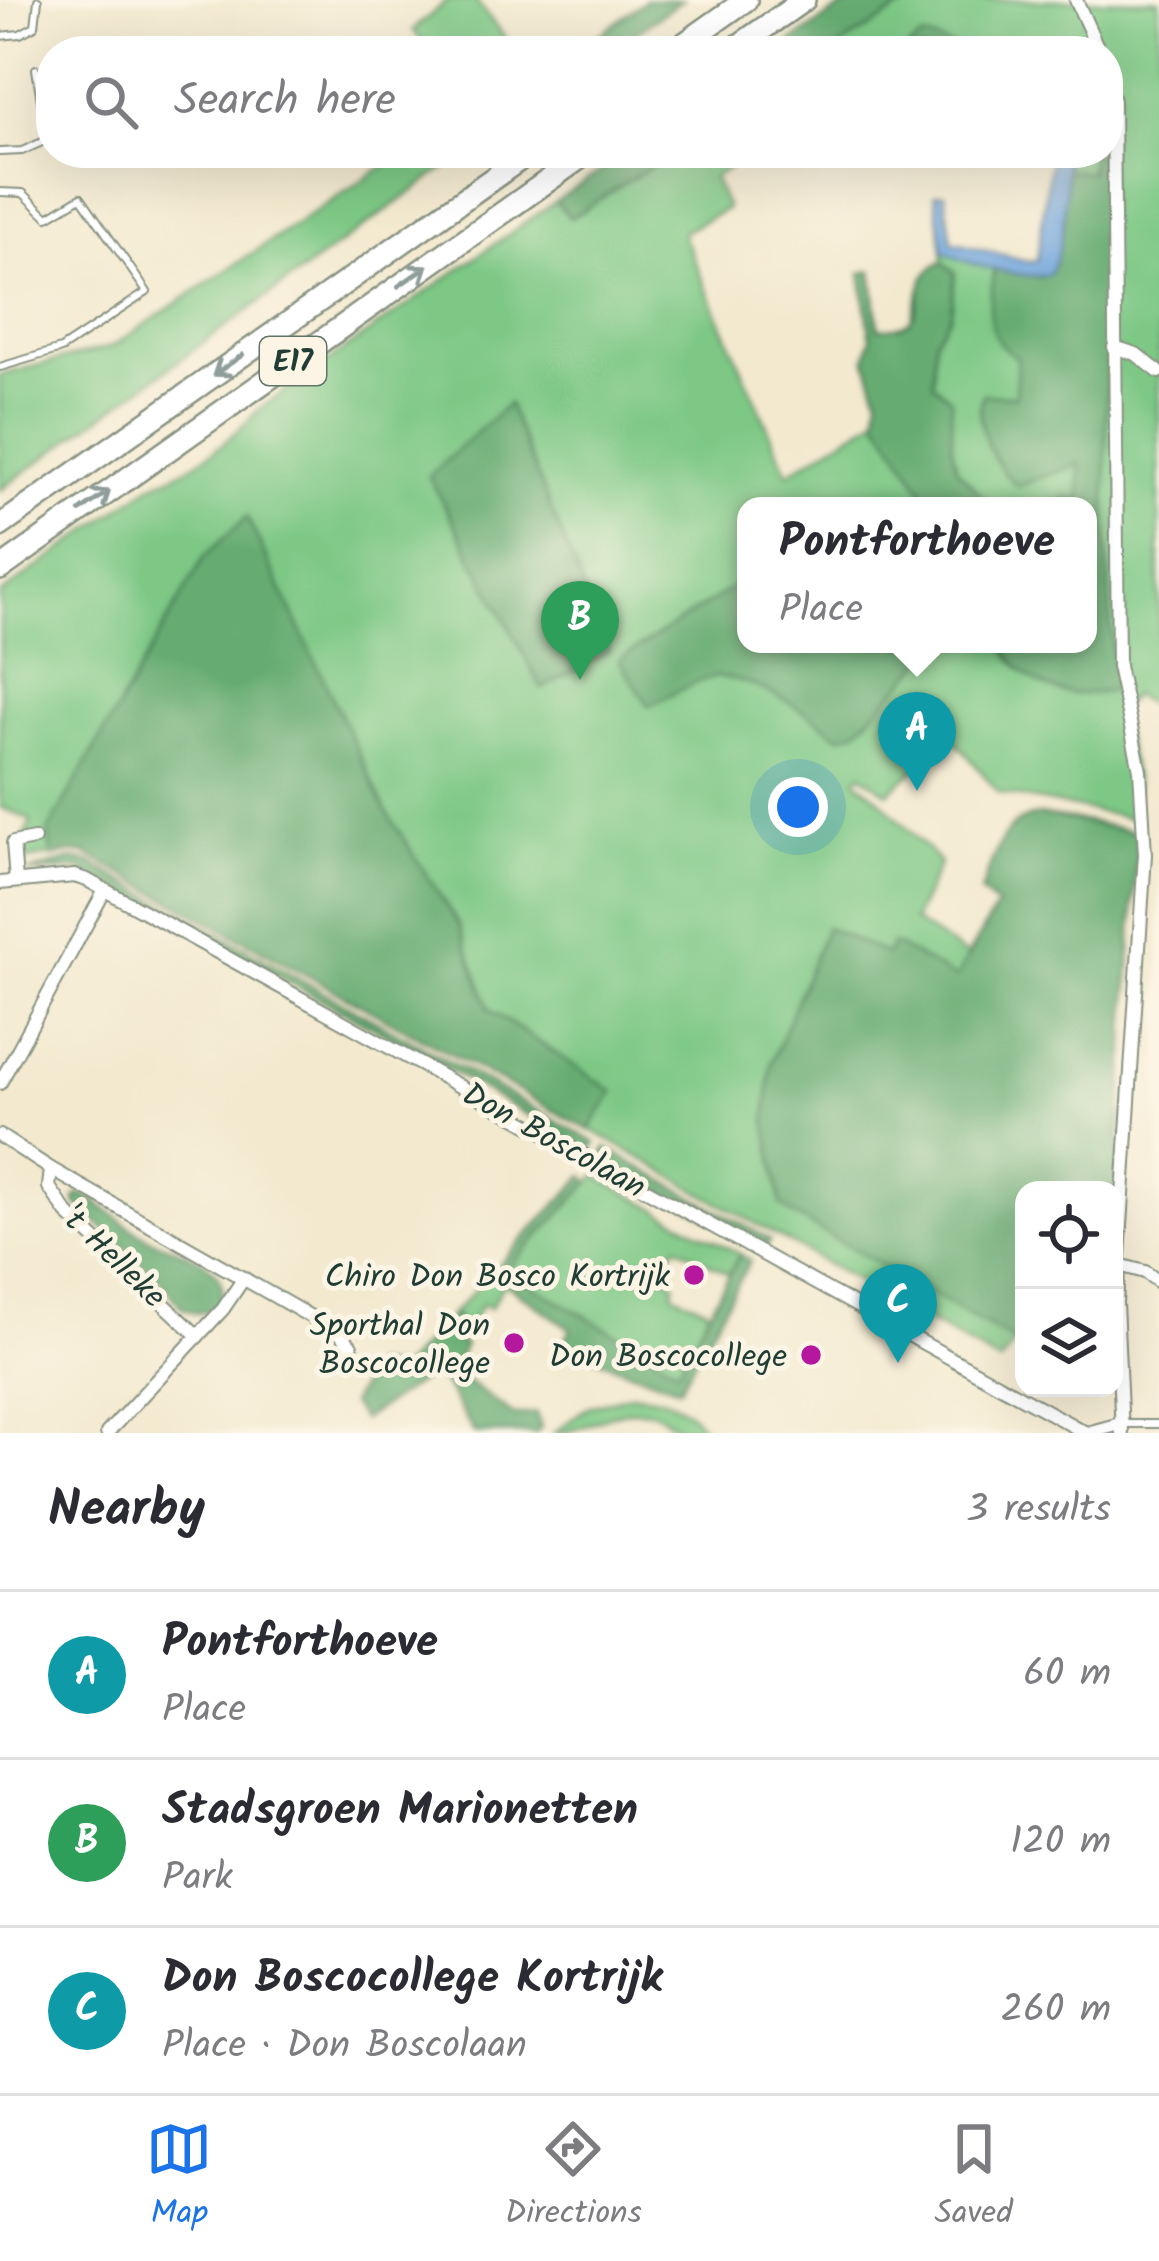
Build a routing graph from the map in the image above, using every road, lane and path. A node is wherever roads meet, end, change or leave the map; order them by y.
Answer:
1 (38, 0) edge
2 (746, 0) edge
3 (804, 0) edge
4 (1076, 0) edge
5 (0, 36) edge
6 (695, 36) edge
7 (752, 36) edge
8 (1092, 36) edge
9 (36, 143) edge
10 (0, 152) edge
11 (508, 168) edge
12 (566, 168) edge
13 (1114, 168) edge
14 (0, 192) edge
15 (1114, 347) junction
16 (0, 368) edge
17 (1159, 372) edge
18 (0, 526) edge
19 (0, 569) edge
20 (0, 832) edge
21 (34, 839) dead end
22 (13, 843) junction
23 (16, 881) junction
24 (0, 883) edge
25 (105, 890) junction
26 (0, 1083) edge
27 (0, 1136) edge
28 (51, 1169) junction
29 (1123, 1199) edge
30 (1123, 1266) edge
31 (244, 1278) junction
32 (1159, 1282) edge
33 (1119, 1289) edge
34 (197, 1336) junction
35 (351, 1346) dead end
36 (1159, 1424) edge
37 (1121, 1428) edge
38 (107, 1433) edge
39 (1086, 1433) edge

1 - 5 lane
2 - 6 highway
3 - 7 highway
4 - 8 street
9 - 10 lane
11 -> 18 highway, E17
19 -> 12 highway, E17
13 - 15 street
14 - 16 lane
15 - 17 street
15 - 29 street
20 - 22 street
21 - 22 street
22 - 23 street
23 - 24 street, Don Boscolaan
23 - 25 street, Don Boscolaan
25 - 26 street
25 - 39 street, Don Boscolaan
27 - 28 street, 't Helleke
28 - 31 street, 't Helleke
28 - 34 street, 't Helleke
30 - 32 street
31 - 34 street
31 - 35 street, 't Helleke
33 - 37 street
34 - 38 street
36 - 37 lane
37 - 39 street, Don Boscolaan

